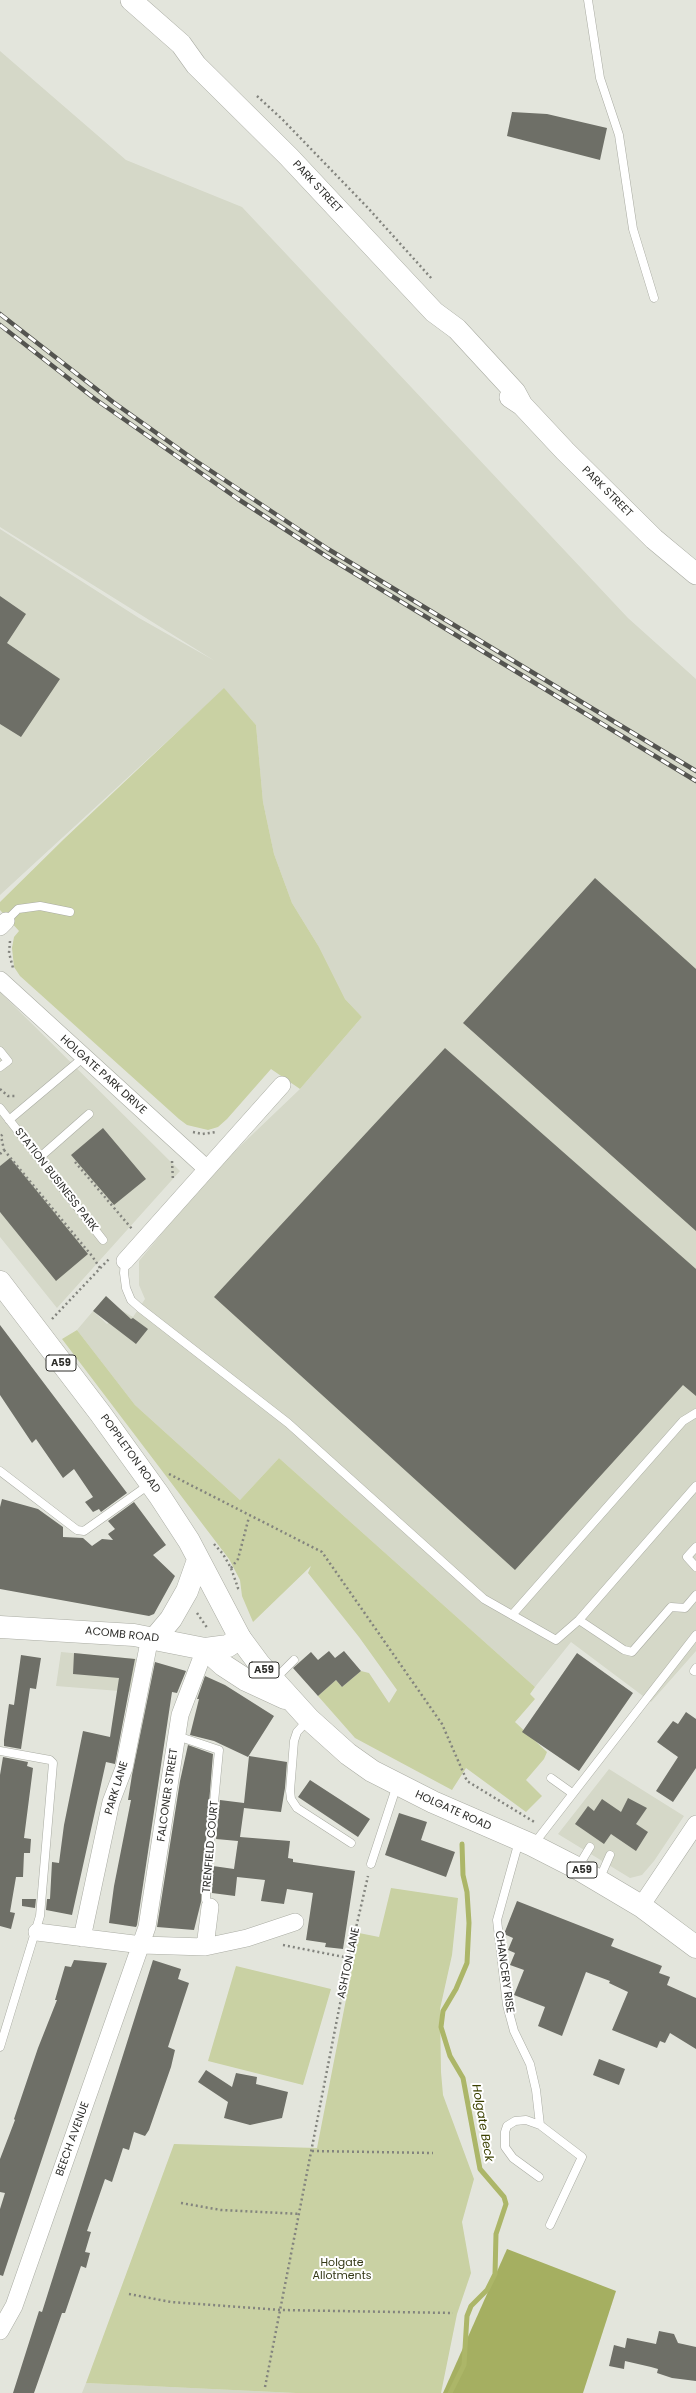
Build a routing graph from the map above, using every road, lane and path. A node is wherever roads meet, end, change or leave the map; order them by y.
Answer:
1 (117, 0) edge
2 (131, 0) edge
3 (588, 0) edge
4 (196, 65) junction
5 (654, 298) dead end
6 (696, 574) edge
7 (70, 912) dead end
8 (3, 924) edge
9 (15, 973) dead end
10 (0, 980) edge
11 (0, 1051) edge
12 (84, 1057) junction
13 (0, 1067) edge
14 (282, 1085) dead end
15 (0, 1089) edge
16 (23, 1092) dead end
17 (0, 1108) edge
18 (89, 1114) dead end
19 (11, 1122) junction
20 (222, 1129) dead end
21 (189, 1131) dead end
22 (4, 1150) junction
23 (0, 1154) edge
24 (170, 1157) dead end
25 (39, 1158) junction
26 (75, 1162) dead end
27 (207, 1169) junction
28 (172, 1184) dead end
29 (138, 1225) dead end
30 (134, 1231) junction
31 (129, 1236) dead end
32 (103, 1240) dead end
33 (118, 1259) junction
34 (100, 1268) junction
35 (0, 1282) edge
36 (58, 1314) dead end
37 (696, 1413) edge
38 (0, 1471) edge
39 (182, 1480) dead end
40 (150, 1483) junction
41 (696, 1486) edge
42 (249, 1517) junction
43 (696, 1547) edge
44 (198, 1560) junction
45 (696, 1567) edge
46 (238, 1588) dead end
47 (696, 1595) edge
48 (512, 1615) junction
49 (579, 1620) junction
50 (1, 1631) edge
51 (696, 1635) edge
52 (153, 1638) junction
53 (240, 1638) junction
54 (205, 1649) junction
55 (294, 1660) dead end
56 (274, 1681) junction
57 (290, 1700) junction
58 (308, 1719) junction
59 (177, 1736) junction
60 (0, 1752) edge
61 (551, 1778) dead end
62 (397, 1785) junction
63 (572, 1794) junction
64 (523, 1815) dead end
65 (696, 1824) edge
66 (351, 1843) dead end
67 (526, 1843) junction
68 (590, 1847) dead end
69 (610, 1855) dead end
70 (371, 1864) joint
71 (577, 1868) junction
72 (598, 1880) junction
73 (641, 1906) junction
74 (210, 1907) joint
75 (295, 1922) dead end
76 (37, 1932) junction
77 (82, 1938) junction
78 (276, 1944) dead end
79 (142, 1945) junction
80 (696, 1946) edge
81 (205, 1947) junction
82 (349, 1958) junction
83 (0, 2047) edge
84 (540, 2125) junction
85 (312, 2151) junction
86 (433, 2153) dead end
87 (539, 2177) dead end
88 (181, 2203) dead end
89 (300, 2214) junction
90 (550, 2225) dead end
91 (129, 2294) dead end
92 (281, 2310) junction
93 (453, 2313) dead end
94 (0, 2331) edge
95 (265, 2387) dead end

1 - 4 street, PARK STREET
2 - 4 street, PARK STREET
3 - 5 lane
4 - 6 street, PARK STREET
7 - 8 lane
8 - 9 path
10 - 12 street, HOLGATE PARK DRIVE
11 - 13 lane
12 - 19 lane, STATION BUSINESS PARK
12 - 27 street, HOLGATE PARK DRIVE
14 - 27 street
15 - 16 path
17 - 19 lane, STATION BUSINESS PARK
18 - 25 lane
19 - 22 path
19 - 25 lane, STATION BUSINESS PARK
20 - 21 path
22 - 23 path
22 - 34 path
24 - 28 path
25 - 32 lane, STATION BUSINESS PARK
26 - 30 path
27 - 33 street
29 - 30 path
30 - 31 path
33 - 34 path
33 - 48 lane
34 - 36 path
35 - 40 main road, POPPLETON ROAD / A59
37 - 48 lane
38 - 40 lane
39 - 42 path
40 - 44 main road, POPPLETON ROAD / A59
41 - 49 lane
42 - 46 path
42 - 64 path
43 - 45 lane
44 - 52 main road
44 - 53 main road, POPPLETON ROAD / A59
47 - 49 lane
48 - 49 lane
50 - 52 main road, ACOMB ROAD
51 - 63 lane
52 - 54 main road, ACOMB ROAD
52 - 77 street, PARK LANE
53 - 54 main road, ACOMB ROAD
53 - 56 main road, HOLGATE ROAD / A59
54 - 57 main road
54 - 59 street, FALCONER STREET
55 - 56 lane
56 - 57 main road, HOLGATE ROAD / A59
57 - 58 main road, HOLGATE ROAD / A59
58 - 62 main road, HOLGATE ROAD / A59
58 - 66 lane
59 - 74 lane, TRENFIELD COURT
59 - 79 street, FALCONER STREET
60 - 76 lane
61 - 63 lane
62 - 67 main road, HOLGATE ROAD / A59
62 - 70 lane
63 - 67 lane
65 - 73 street
67 - 71 main road, HOLGATE ROAD / A59
67 - 84 lane, CHANCERY RISE
68 - 71 lane
69 - 72 lane
70 - 82 path, ASHTON LANE
71 - 72 main road, HOLGATE ROAD / A59
72 - 73 main road, HOLGATE ROAD / A59
73 - 80 main road, HOLGATE ROAD / A59
74 - 81 street, TRENFIELD COURT
75 - 81 street
76 - 77 street
76 - 83 lane
77 - 79 street
78 - 82 path
79 - 81 street
79 - 94 street, BEECH AVENUE
82 - 85 path, ASHTON LANE
84 - 87 lane
84 - 90 lane
85 - 86 path
85 - 89 path, ASHTON LANE
88 - 89 path
89 - 92 path, ASHTON LANE
91 - 92 path
92 - 93 path
92 - 95 path, ASHTON LANE

